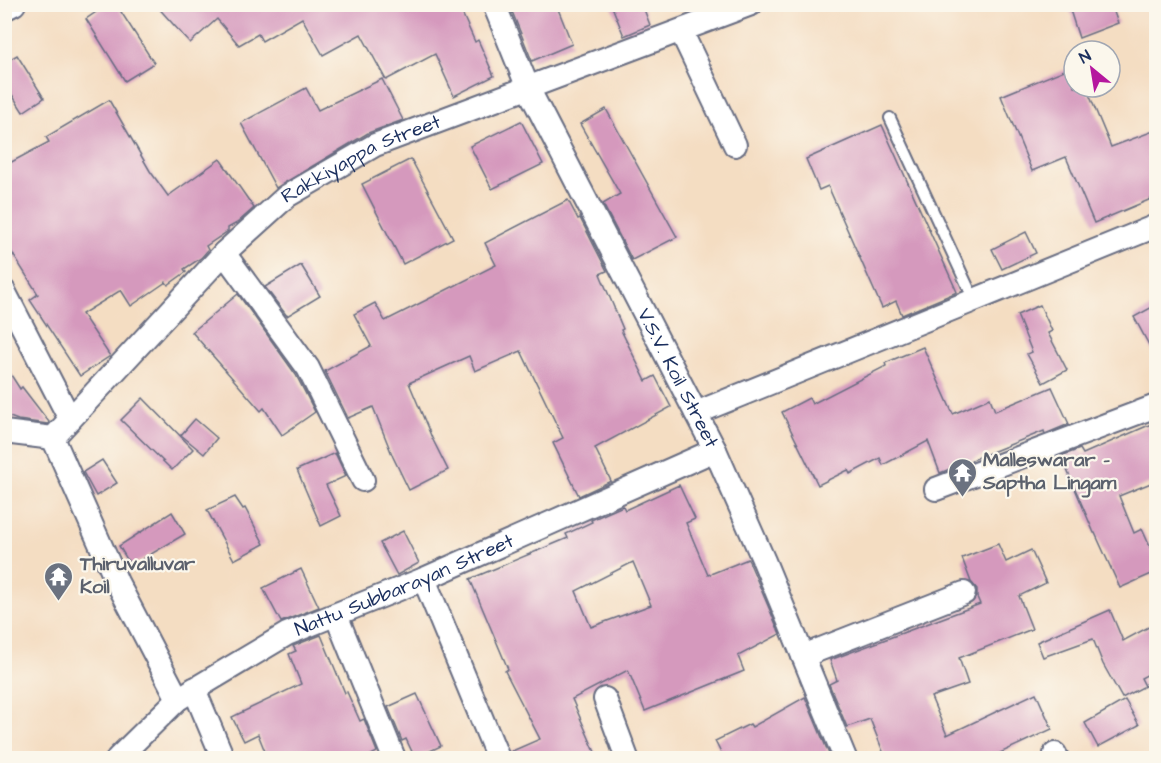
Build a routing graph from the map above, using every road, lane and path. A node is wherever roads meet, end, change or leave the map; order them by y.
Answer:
1 (14, 4) edge
2 (494, 4) edge
3 (751, 4) edge
4 (4, 9) edge
5 (681, 31) junction
6 (528, 88) junction
7 (890, 118) dead end
8 (735, 145) dead end
9 (1156, 226) edge
10 (224, 253) junction
11 (4, 291) edge
12 (974, 300) junction
13 (1156, 406) edge
14 (696, 413) junction
15 (70, 419) junction
16 (4, 432) edge
17 (53, 438) junction
18 (715, 450) junction
19 (363, 480) dead end
20 (936, 489) dead end
21 (424, 579) junction
22 (964, 593) dead end
23 (336, 615) junction
24 (803, 656) junction
25 (186, 694) junction
26 (605, 699) dead end
27 (118, 759) edge
28 (223, 759) edge
29 (394, 759) edge
30 (498, 759) edge
31 (627, 759) edge
32 (846, 759) edge

1 - 4 street
2 - 6 street, V.S.V. Koil Street
3 - 5 street, Rakkiyappa Street
5 - 6 street, Rakkiyappa Street
5 - 8 street
6 - 10 street, Rakkiyappa Street
6 - 14 street, V.S.V. Koil Street
7 - 12 lane
9 - 12 street
10 - 15 street, Rakkiyappa Street
10 - 19 street
11 - 15 street
12 - 14 street
13 - 20 street
14 - 18 street, V.S.V. Koil Street
15 - 17 street, Rakkiyappa Street
16 - 17 street
17 - 25 street
18 - 21 street, Nattu Subbarayan Street
18 - 24 street, V.S.V. Koil Street
21 - 23 street, Nattu Subbarayan Street
21 - 30 street
22 - 24 street
23 - 25 street, Nattu Subbarayan Street
23 - 29 street
24 - 32 street, V.S.V. Koil Street
25 - 27 street, Nattu Subbarayan Street
25 - 28 street
26 - 31 street

